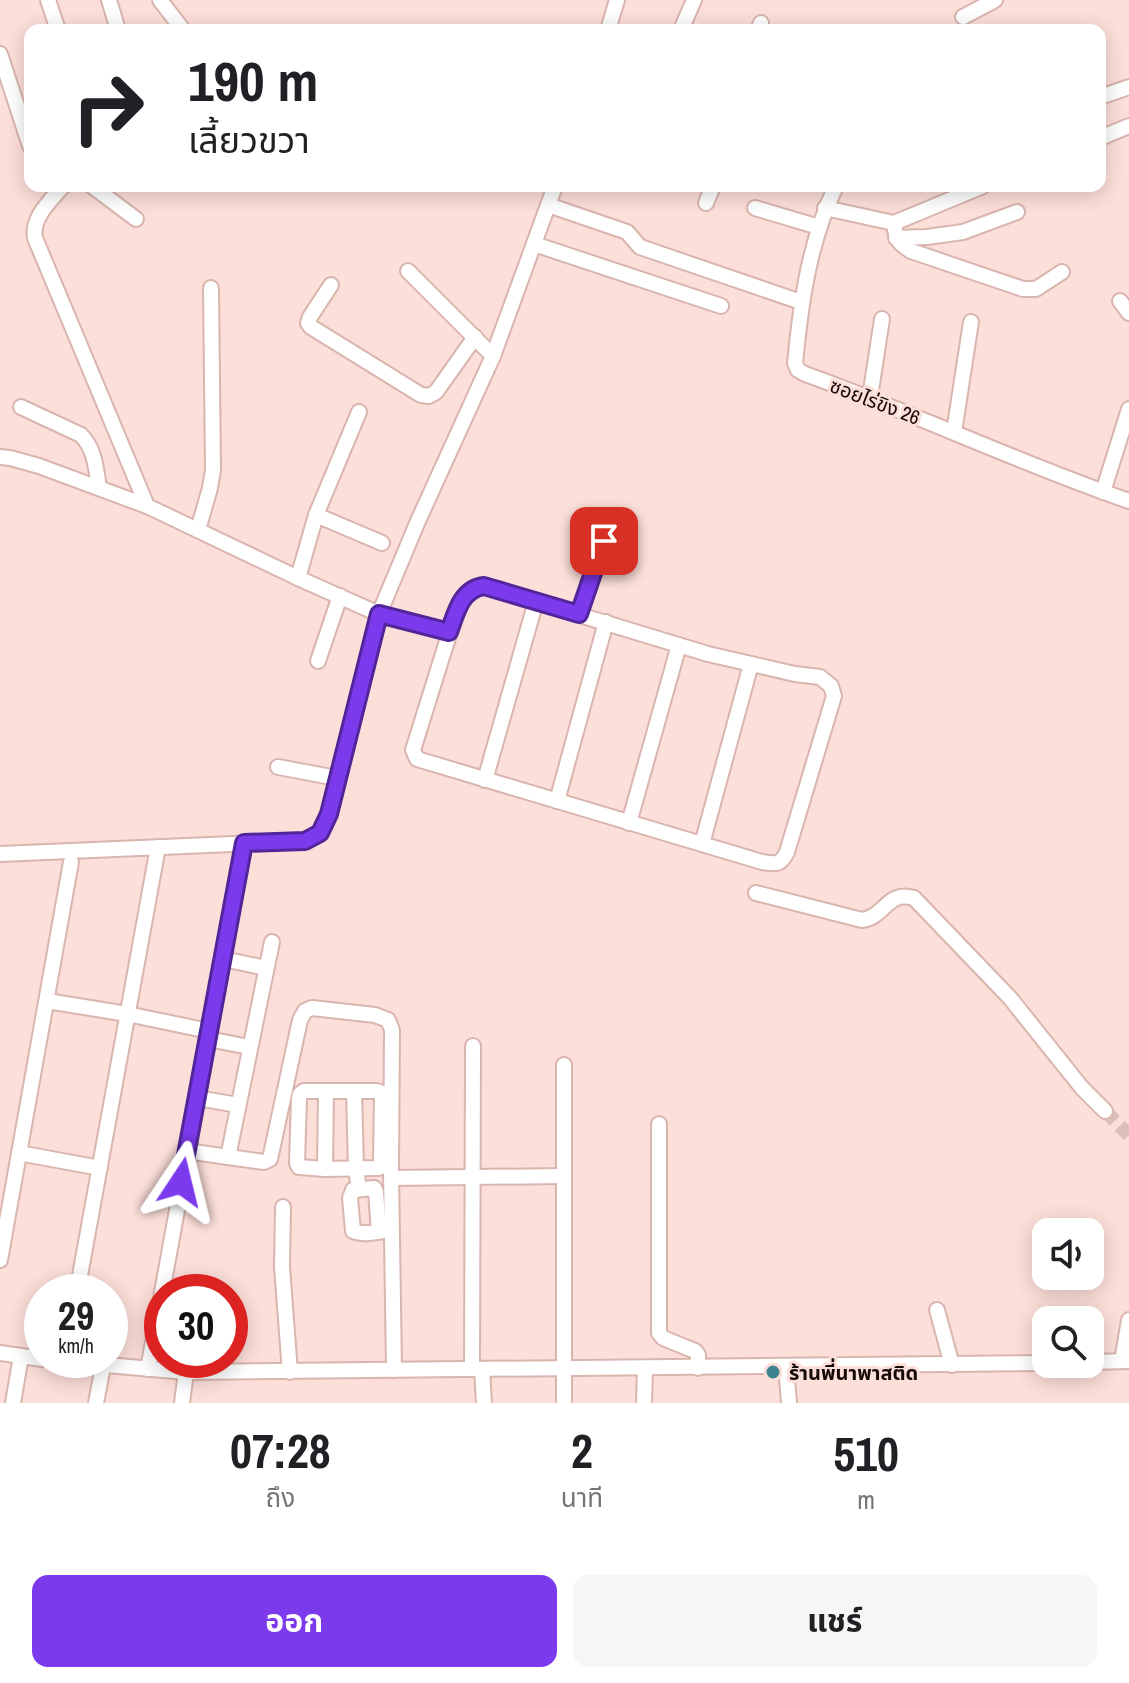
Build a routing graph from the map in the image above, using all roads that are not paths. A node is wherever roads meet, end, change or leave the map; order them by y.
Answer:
1 (48, 0) edge
2 (109, 0) edge
3 (160, 0) edge
4 (617, 0) edge
5 (694, 0) edge
6 (995, 0) edge
7 (963, 17) dead end
8 (56, 24) edge
9 (116, 24) edge
10 (178, 24) edge
11 (610, 24) edge
12 (684, 24) edge
13 (0, 54) edge
14 (1129, 87) edge
15 (1106, 95) edge
16 (1129, 126) edge
17 (24, 128) edge
18 (1106, 136) edge
19 (45, 192) edge
20 (58, 192) edge
21 (100, 192) edge
22 (553, 192) edge
23 (711, 192) edge
24 (833, 192) edge
25 (971, 192) edge
26 (49, 203) junction
27 (706, 203) dead end
28 (548, 205) junction
29 (755, 208) dead end
30 (825, 208) junction
31 (1017, 212) dead end
32 (136, 219) dead end
33 (819, 227) junction
34 (895, 230) junction
35 (534, 244) junction
36 (408, 271) dead end
37 (1062, 272) dead end
38 (331, 285) dead end
39 (211, 288) dead end
40 (801, 302) junction
41 (721, 306) dead end
42 (882, 319) dead end
43 (971, 322) dead end
44 (475, 337) junction
45 (493, 356) junction
46 (870, 397) junction
47 (21, 407) dead end
48 (1129, 409) edge
49 (359, 412) dead end
50 (954, 432) junction
51 (0, 457) edge
52 (99, 488) junction
53 (1103, 492) junction
54 (1129, 501) edge
55 (147, 506) junction
56 (316, 515) junction
57 (198, 530) junction
58 (604, 541) dead end
59 (382, 543) dead end
60 (298, 578) junction
61 (340, 596) junction
62 (536, 601) junction
63 (379, 614) junction
64 (579, 614) junction
65 (606, 622) junction
66 (449, 632) junction
67 (679, 645) junction
68 (318, 661) dead end
69 (751, 664) junction
70 (278, 767) dead end
71 (337, 778) junction
72 (485, 780) junction
73 (557, 801) junction
74 (629, 823) junction
75 (244, 843) junction
76 (702, 844) junction
77 (158, 847) junction
78 (0, 854) edge
79 (71, 862) dead end
80 (756, 893) dead end
81 (272, 942) dead end
82 (223, 959) junction
83 (266, 968) junction
84 (47, 1001) junction
85 (127, 1014) junction
86 (208, 1035) junction
87 (473, 1046) dead end
88 (249, 1047) junction
89 (564, 1065) dead end
90 (326, 1091) junction
91 (354, 1091) junction
92 (197, 1098) junction
93 (238, 1105) junction
94 (1105, 1111) tunnel mouth
95 (659, 1124) dead end
96 (187, 1151) junction
97 (19, 1153) junction
98 (228, 1157) junction
99 (100, 1168) junction
100 (325, 1169) junction
101 (356, 1169) junction
102 (563, 1176) junction
103 (473, 1177) junction
104 (391, 1178) junction
105 (359, 1189) junction
106 (283, 1207) dead end
107 (385, 1231) junction
108 (0, 1260) edge
109 (80, 1274) edge
110 (165, 1274) edge
111 (937, 1310) dead end
112 (1129, 1320) edge
113 (1127, 1340) edge
114 (0, 1353) edge
115 (21, 1356) junction
116 (24, 1356) edge
117 (1126, 1361) edge
118 (1104, 1362) edge
119 (1032, 1363) edge
120 (952, 1365) junction
121 (786, 1367) junction
122 (645, 1368) junction
123 (698, 1368) junction
124 (477, 1369) junction
125 (564, 1369) junction
126 (394, 1370) junction
127 (248, 1372) edge
128 (290, 1372) junction
129 (101, 1378) edge
130 (185, 1378) edge
131 (13, 1403) edge
132 (96, 1403) edge
133 (182, 1403) edge
134 (484, 1403) edge
135 (564, 1403) edge
136 (644, 1403) edge
137 (789, 1403) edge

1 - 8 street
2 - 9 street
3 - 10 street
4 - 11 street
5 - 12 street
6 - 7 street
13 - 17 street
14 - 15 street
16 - 18 street
19 - 26 street
20 - 26 street
21 - 32 street
22 - 28 street
23 - 27 street
24 - 30 street, ซอยไร่ขิง 26
25 - 34 street
26 - 55 street
28 - 35 street
28 - 40 street
29 - 33 street
30 - 33 street, ซอยไร่ขิง 26
30 - 34 street
31 - 34 street
33 - 40 street, ซอยไร่ขิง 26
34 - 37 street
35 - 41 street
35 - 45 street
36 - 44 street
38 - 44 street
39 - 57 street
40 - 46 street, ซอยไร่ขิง 26
42 - 46 street
43 - 50 street
44 - 45 street
45 - 63 street
46 - 50 street, ซอยไร่ขิง 26
47 - 52 street
48 - 53 street
49 - 56 street
50 - 53 street, ซอยไร่ขิง 26
51 - 52 street
52 - 55 street
53 - 54 street, ซอยไร่ขิง 26
55 - 57 street
56 - 59 street
56 - 60 street
57 - 60 street
58 - 64 street
60 - 61 street
61 - 63 street
61 - 68 street
62 - 64 street
62 - 66 street
62 - 72 street
63 - 66 street
63 - 71 street
64 - 65 street
65 - 67 street
65 - 73 street
66 - 72 street
67 - 69 street
67 - 74 street
69 - 76 street
69 - 76 street
70 - 71 street
71 - 75 street
72 - 73 street
73 - 74 street
74 - 76 street
75 - 77 street
75 - 82 street
77 - 78 street
77 - 85 street
79 - 84 street
80 - 94 street
81 - 83 street
82 - 83 street
82 - 86 street
83 - 88 street
84 - 85 street
84 - 97 street
85 - 86 street
85 - 99 street
86 - 88 street
86 - 92 street
87 - 103 street
88 - 93 street
89 - 102 street
90 - 91 street
90 - 100 street
90 - 100 street
91 - 101 street
91 - 101 street
92 - 93 street
92 - 96 street
93 - 98 street
95 - 123 street
96 - 98 street
96 - 110 street
97 - 99 street
97 - 108 street
98 - 104 street
99 - 109 street
100 - 101 street
101 - 105 street
102 - 103 street
102 - 125 street
103 - 104 street
103 - 124 street
104 - 107 street
105 - 107 street
105 - 107 street
106 - 128 street
107 - 126 street
111 - 120 street
112 - 113 street
113 - 117 street
114 - 115 street
115 - 116 street
115 - 131 street
117 - 118 street
119 - 120 street
120 - 121 street
121 - 123 street
121 - 137 street
122 - 123 street
122 - 125 street
122 - 136 street
124 - 125 street
124 - 126 street
124 - 134 street
125 - 135 street
126 - 128 street
127 - 128 street
129 - 132 street
130 - 133 street

